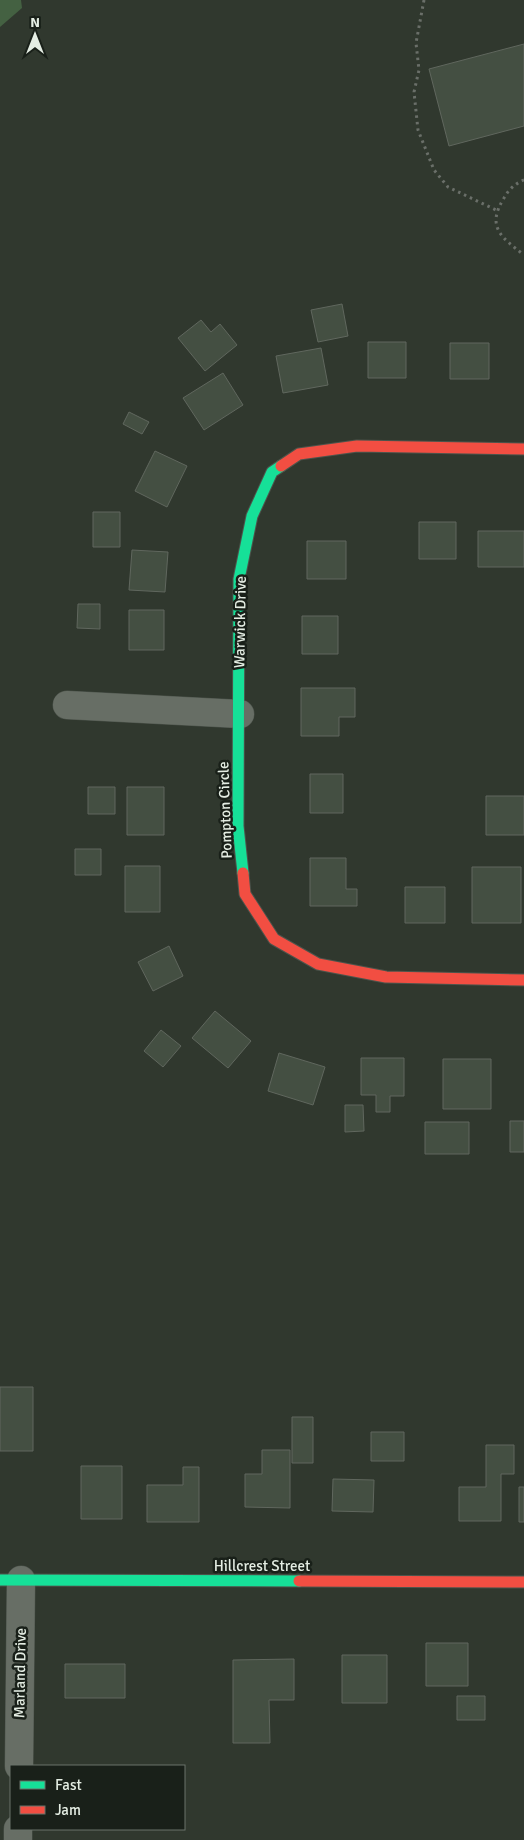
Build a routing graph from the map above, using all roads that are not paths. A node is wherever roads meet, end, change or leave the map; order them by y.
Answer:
1 (524, 449) edge
2 (67, 705) dead end
3 (240, 714) junction
4 (524, 980) edge
5 (10, 1580) edge
6 (524, 1582) edge
7 (19, 1765) edge

1 - 3 street, Warwick Drive
2 - 3 street
3 - 4 street, Pompton Circle
5 - 6 street, Hillcrest Street
5 - 7 street, Marland Drive

